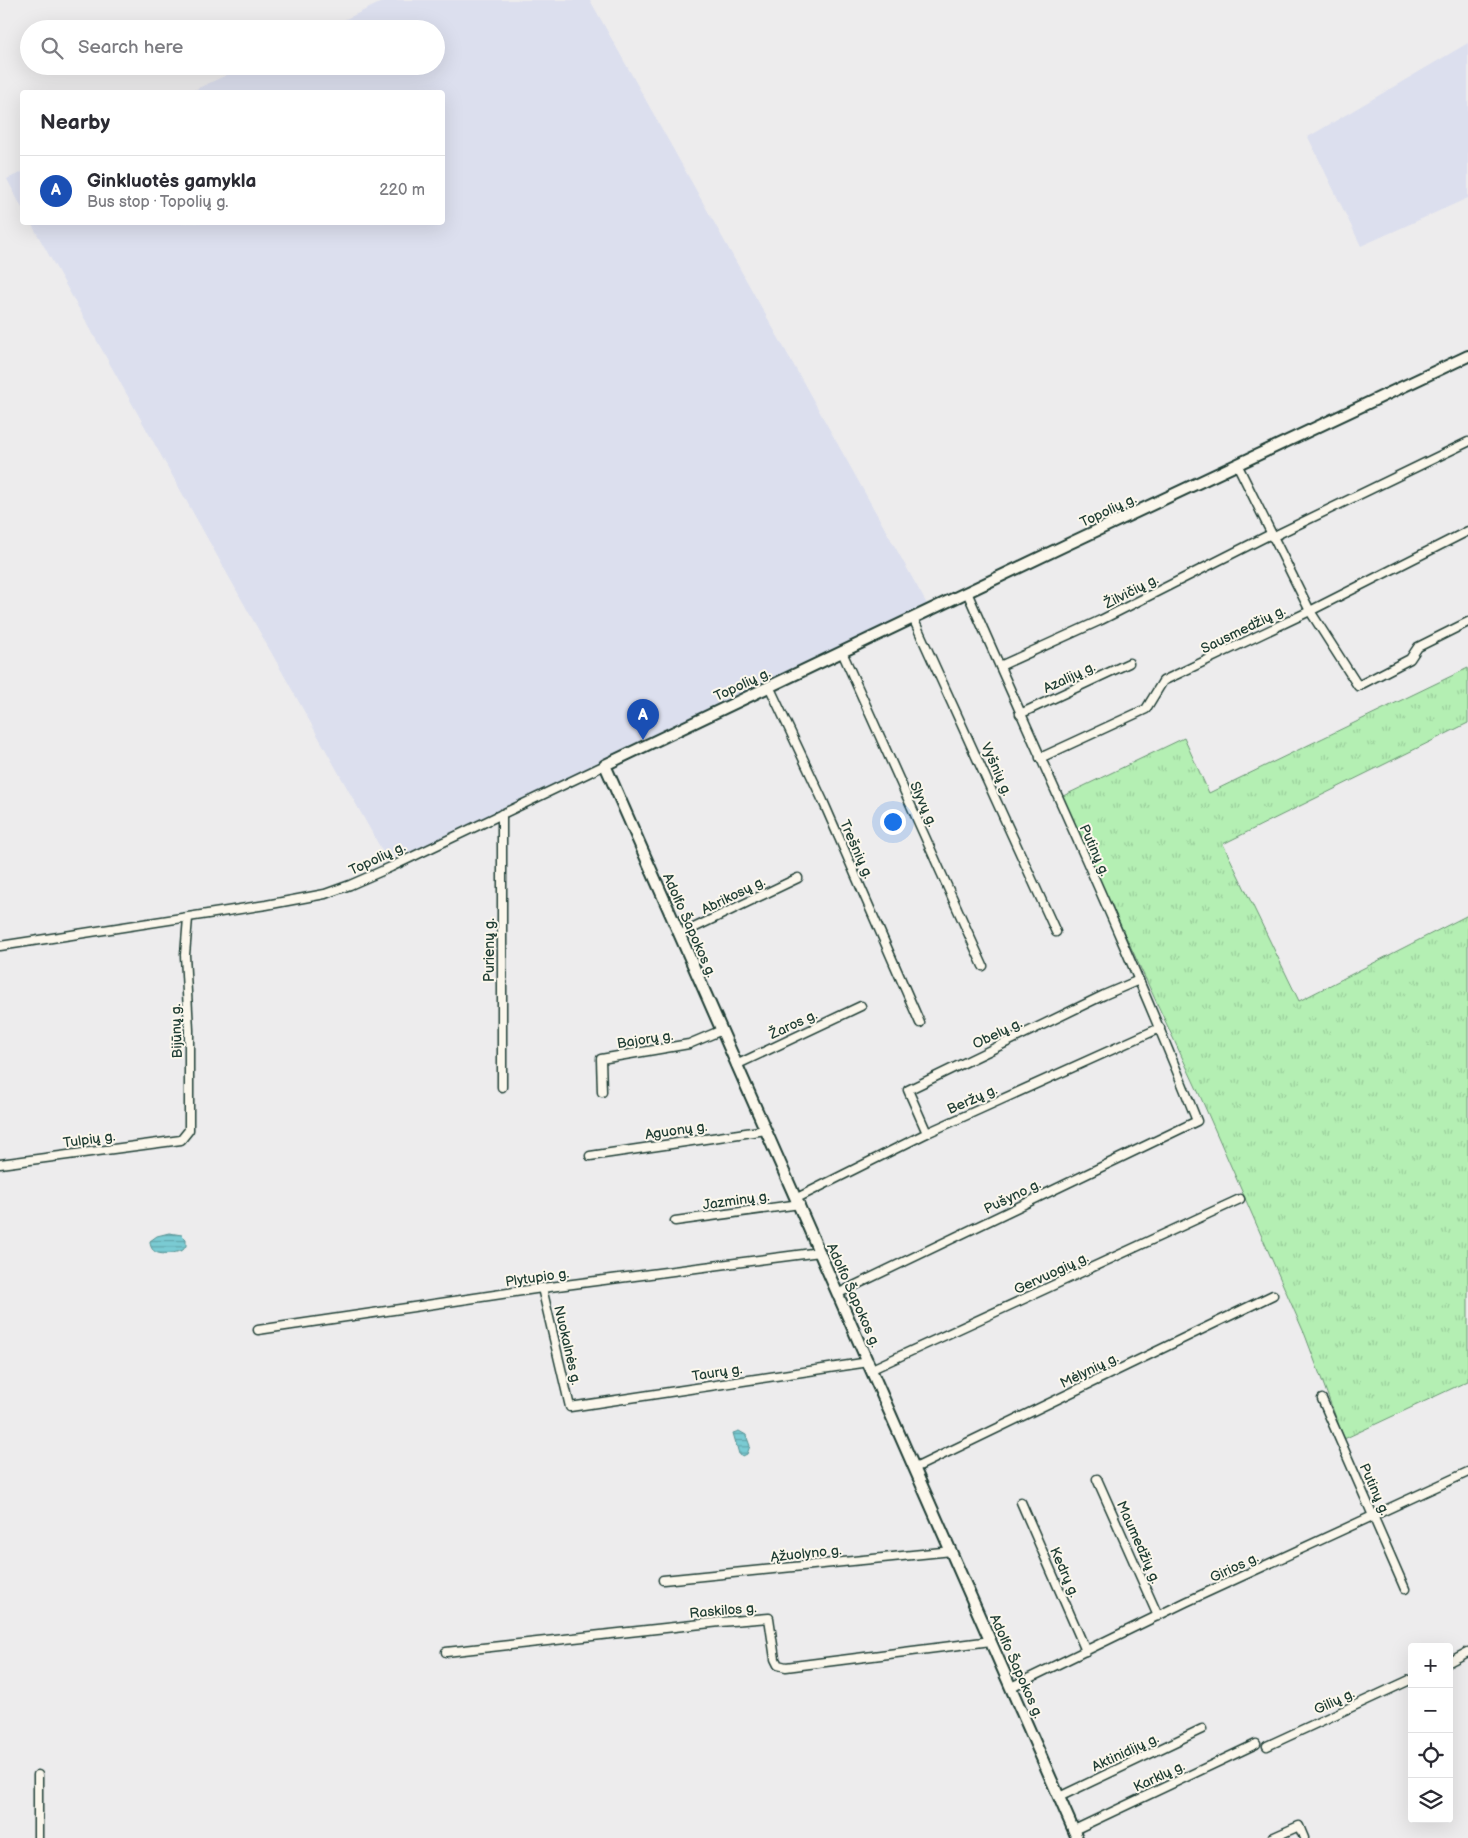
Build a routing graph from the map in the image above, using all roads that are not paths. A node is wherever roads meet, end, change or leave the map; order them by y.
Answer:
1 (1468, 356) edge
2 (1468, 442) edge
3 (1237, 464) junction
4 (1468, 531) edge
5 (1272, 535) junction
6 (967, 592) junction
7 (1310, 611) junction
8 (913, 618) junction
9 (1468, 622) edge
10 (842, 652) junction
11 (1129, 663) dead end
12 (1000, 666) junction
13 (769, 686) junction
14 (1020, 714) junction
15 (1040, 758) junction
16 (605, 764) junction
17 (502, 814) junction
18 (798, 878) dead end
19 (188, 918) junction
20 (1056, 932) dead end
21 (679, 935) junction
22 (0, 946) edge
23 (983, 966) dead end
24 (1139, 980) junction
25 (861, 1006) dead end
26 (920, 1023) dead end
27 (1160, 1028) junction
28 (722, 1030) junction
29 (736, 1065) junction
30 (502, 1086) dead end
31 (602, 1092) dead end
32 (1197, 1121) joint
33 (766, 1130) junction
34 (927, 1133) junction
35 (181, 1140) joint
36 (590, 1156) dead end
37 (0, 1164) edge
38 (1240, 1199) dead end
39 (798, 1201) junction
40 (675, 1221) dead end
41 (820, 1252) junction
42 (542, 1288) junction
43 (839, 1293) junction
44 (1273, 1295) dead end
45 (258, 1330) dead end
46 (870, 1365) junction
47 (1322, 1399) dead end
48 (570, 1407) joint
49 (915, 1468) junction
50 (1468, 1472) edge
51 (1097, 1479) dead end
52 (1021, 1502) dead end
53 (1372, 1515) junction
54 (952, 1551) junction
55 (663, 1580) dead end
56 (1406, 1589) dead end
57 (1158, 1616) junction
58 (991, 1641) junction
59 (1086, 1651) junction
60 (446, 1652) dead end
61 (1468, 1652) edge
62 (1453, 1660) edge
63 (1408, 1681) edge
64 (1011, 1687) junction
65 (1202, 1730) dead end
66 (1256, 1744) dead end
67 (1267, 1746) dead end
68 (38, 1775) dead end
69 (1059, 1797) junction
70 (1076, 1834) edge
71 (38, 1838) edge
72 (1272, 1838) edge
73 (1304, 1838) edge

1 - 3 street, Topolių g.
2 - 5 street, Žilvičių g.
3 - 5 street
3 - 6 street, Topolių g.
4 - 7 street, Sausmedžių g.
5 - 7 street
5 - 12 street, Žilvičių g.
6 - 8 street, Topolių g.
6 - 12 street, Putinų g.
7 - 9 street
7 - 15 street, Sausmedžių g.
8 - 10 street, Topolių g.
8 - 20 street, Vyšnių g.
10 - 13 street, Topolių g.
10 - 23 street, Slyvų g.
11 - 14 street, Azalijų g.
12 - 14 street, Putinų g.
13 - 16 street, Topolių g.
13 - 26 street, Trešnių g.
14 - 15 street, Putinų g.
15 - 24 street, Putinų g.
16 - 17 street, Topolių g.
16 - 21 street, Adolfo Šapokos g.
17 - 19 street, Topolių g.
17 - 30 street, Purienų g.
18 - 21 street, Abrikosų g.
19 - 22 street, Topolių g.
19 - 35 street, Bijūnų g.
21 - 28 street, Adolfo Šapokos g.
24 - 27 street, Putinų g.
24 - 34 street, Obelų g.
25 - 29 street, Žaros g.
27 - 32 street, Putinų g.
27 - 34 street, Beržų g.
28 - 29 street, Adolfo Šapokos g.
28 - 31 street, Bajorų g.
29 - 33 street, Adolfo Šapokos g.
32 - 43 street, Pušyno g.
33 - 36 street, Aguonų g.
33 - 39 street, Adolfo Šapokos g.
34 - 39 street, Beržų g.
35 - 37 street, Tulpių g.
38 - 46 street, Gervuogių g.
39 - 40 street, Jazminų g.
39 - 41 street, Adolfo Šapokos g.
41 - 42 street, Plytupio g.
41 - 43 street, Adolfo Šapokos g.
42 - 45 street, Plytupio g.
42 - 48 street, Nuokalnės g.
43 - 46 street, Adolfo Šapokos g.
44 - 49 street, Mėlynių g.
46 - 48 street, Taurų g.
46 - 49 street, Adolfo Šapokos g.
47 - 53 street, Putinų g.
49 - 54 street, Adolfo Šapokos g.
50 - 53 street, Girios g.
51 - 57 street, Maumedžių g.
52 - 59 street, Kedrų g.
53 - 56 street, Putinų g.
53 - 57 street, Girios g.
54 - 55 street, Ąžuolyno g.
54 - 58 street, Adolfo Šapokos g.
57 - 59 street, Girios g.
58 - 60 street, Raskilos g.
58 - 64 street, Adolfo Šapokos g.
59 - 64 street, Girios g.
61 - 62 street
63 - 67 street, Gilių g.
64 - 69 street, Adolfo Šapokos g.
65 - 69 street, Aktinidijų g.
66 - 70 street, Karklų g.
68 - 71 street
69 - 70 street, Adolfo Šapokos g.
72 - 73 street

